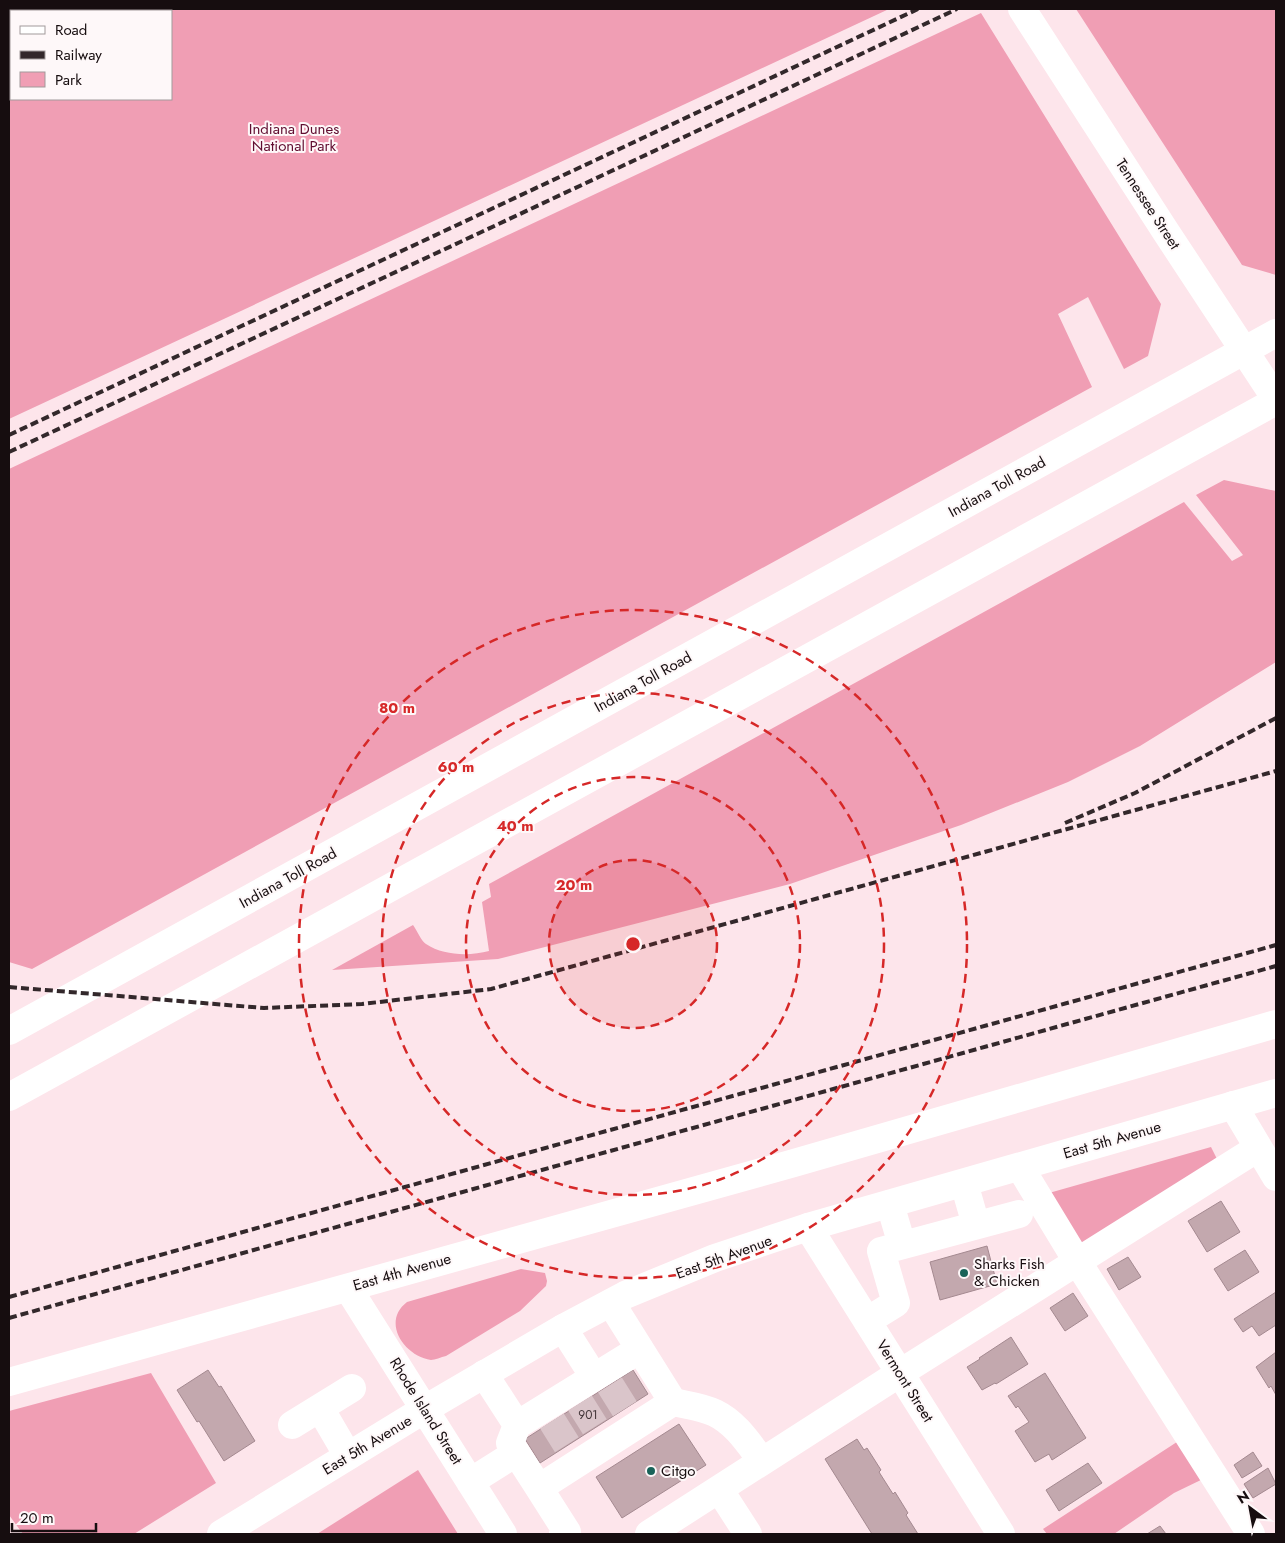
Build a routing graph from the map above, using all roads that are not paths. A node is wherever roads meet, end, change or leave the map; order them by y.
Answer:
1 (1022, 9) edge
2 (1276, 333) edge
3 (1276, 400) edge
4 (1276, 1024) edge
5 (9, 1031) edge
6 (1276, 1093) edge
7 (9, 1096) edge
8 (1233, 1105) junction
9 (1258, 1148) junction
10 (1020, 1167) junction
11 (1276, 1177) edge
12 (964, 1183) junction
13 (890, 1204) junction
14 (1019, 1214) dead end
15 (976, 1225) junction
16 (808, 1227) junction
17 (902, 1245) junction
18 (1077, 1261) junction
19 (348, 1288) junction
20 (611, 1302) junction
21 (867, 1321) junction
22 (563, 1328) junction
23 (640, 1348) junction
24 (900, 1373) junction
25 (484, 1374) junction
26 (9, 1382) edge
27 (592, 1386) junction
28 (352, 1388) dead end
29 (673, 1402) junction
30 (320, 1408) junction
31 (425, 1409) junction
32 (517, 1425) junction
33 (292, 1426) dead end
34 (516, 1452) junction
35 (348, 1456) junction
36 (762, 1461) junction
37 (470, 1482) junction
38 (539, 1488) junction
39 (719, 1489) junction
40 (221, 1534) edge
41 (503, 1534) edge
42 (563, 1534) edge
43 (649, 1534) edge
44 (748, 1534) edge
45 (1001, 1534) edge
46 (1251, 1534) edge

1 - 3 main road, Tennessee Street
2 - 5 main road, Indiana Toll Road
3 - 7 main road
4 - 19 main road, East 4th Avenue
6 - 8 main road, East 5th Avenue
8 - 9 main road
8 - 10 main road, East 5th Avenue
9 - 11 main road
9 - 18 main road
10 - 12 main road, East 5th Avenue
10 - 18 main road
12 - 13 main road, East 5th Avenue
12 - 15 main road
13 - 16 main road, East 5th Avenue
13 - 17 main road
14 - 15 main road
15 - 17 main road
16 - 20 main road, East 5th Avenue
16 - 21 main road, Vermont Street
17 - 21 main road
18 - 24 main road
18 - 46 main road
19 - 26 main road, East 4th Avenue
19 - 31 main road, Rhode Island Street
20 - 22 main road, East 5th Avenue
20 - 23 main road
21 - 24 main road, Vermont Street
22 - 25 main road, East 5th Avenue
22 - 27 main road
23 - 27 main road
23 - 29 main road
24 - 36 main road
24 - 45 main road, Vermont Street
25 - 31 main road, East 5th Avenue
25 - 32 main road
27 - 32 main road
28 - 30 main road
29 - 36 main road
29 - 38 main road
30 - 33 main road
30 - 35 main road
31 - 35 main road, East 5th Avenue
31 - 37 main road, Rhode Island Street
32 - 34 main road
34 - 37 main road
34 - 38 main road
35 - 40 main road, East 5th Avenue
36 - 39 main road
37 - 41 main road, Rhode Island Street
38 - 42 main road
39 - 43 main road
39 - 44 main road

